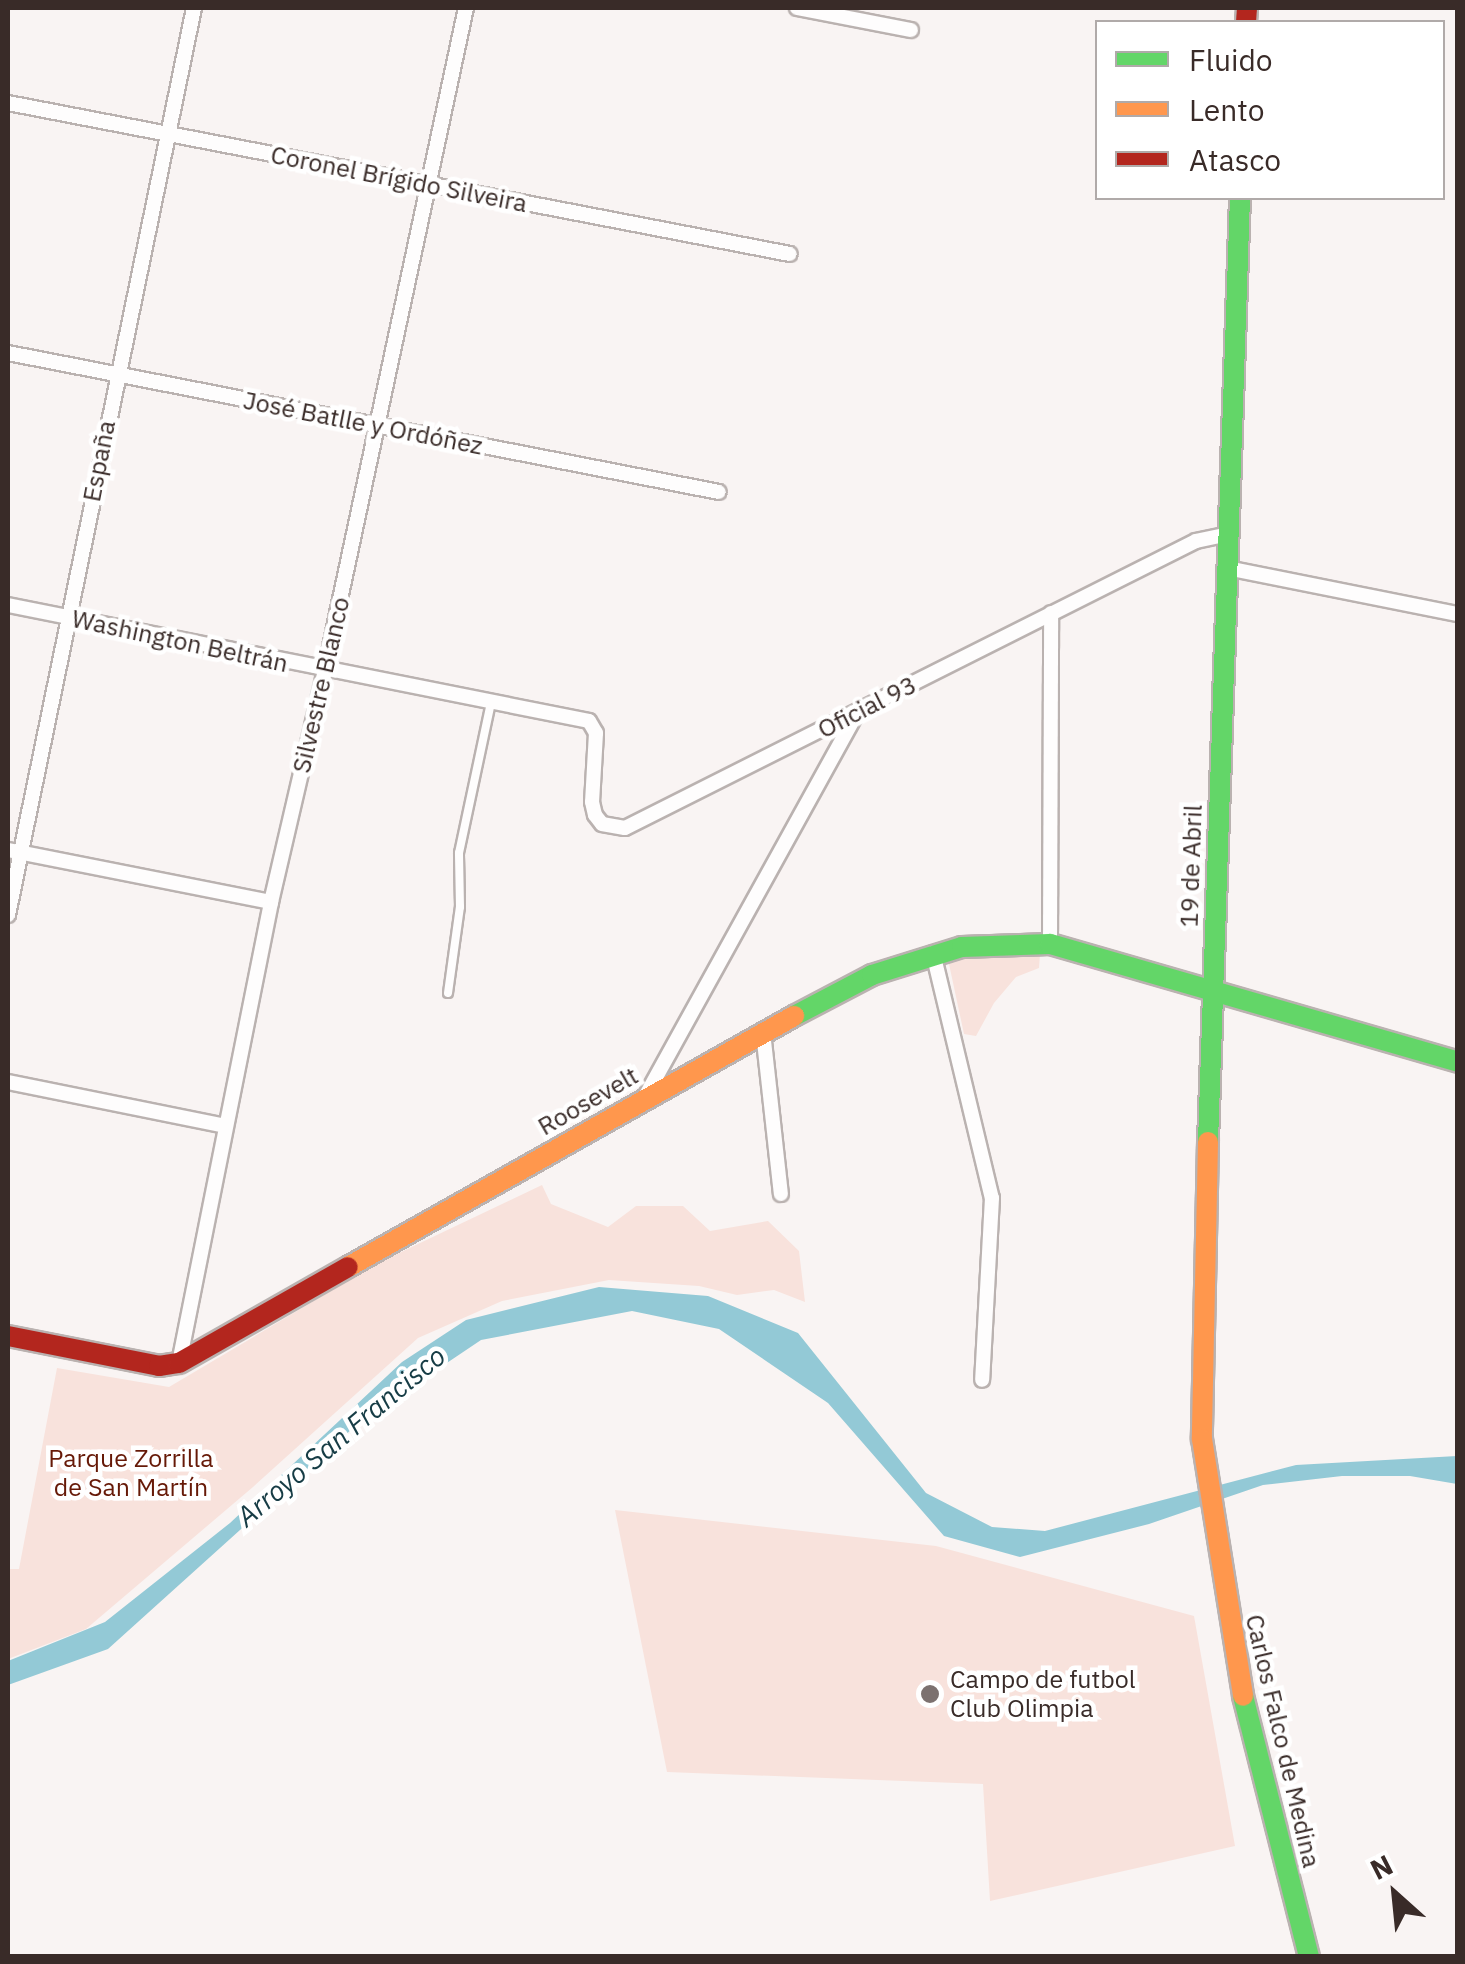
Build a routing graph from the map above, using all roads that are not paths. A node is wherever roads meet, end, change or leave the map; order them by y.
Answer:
1 (194, 8) edge
2 (466, 8) edge
3 (797, 8) edge
4 (911, 30) dead end
5 (8, 103) edge
6 (167, 133) junction
7 (427, 186) junction
8 (1240, 200) edge
9 (790, 254) dead end
10 (8, 353) edge
11 (117, 374) junction
12 (378, 427) junction
13 (719, 492) dead end
14 (1228, 534) junction
15 (1227, 568) junction
16 (8, 605) edge
17 (1051, 613) junction
18 (1458, 614) edge
19 (68, 618) junction
20 (325, 670) junction
21 (491, 702) junction
22 (858, 711) junction
23 (589, 721) joint
24 (14, 852) edge
25 (270, 902) junction
26 (8, 914) edge
27 (1050, 944) junction
28 (933, 954) junction
29 (448, 993) dead end
30 (1210, 994) junction
31 (762, 1032) junction
32 (1458, 1062) edge
33 (8, 1082) edge
34 (644, 1097) junction
35 (226, 1126) junction
36 (781, 1194) dead end
37 (8, 1336) edge
38 (179, 1363) junction
39 (982, 1380) dead end
40 (1215, 1536) joint
41 (1309, 1956) edge

1 - 6 street, España
2 - 7 street, Silvestre Blanco
3 - 4 street
5 - 6 street, Coronel Brígido Silveira
6 - 7 street, Coronel Brígido Silveira
6 - 11 street, España
7 - 9 street, Coronel Brígido Silveira
7 - 12 street, Silvestre Blanco
8 - 14 street, 19 de Abril
10 - 11 street, José Batlle y Ordóñez
11 - 12 street, José Batlle y Ordóñez
11 - 19 street, España
12 - 13 street, José Batlle y Ordóñez
12 - 20 street, Silvestre Blanco
14 - 15 street, 19 de Abril
14 - 17 street, Oficial 93
15 - 18 street
15 - 30 street, 19 de Abril
16 - 19 street, Washington Beltrán
17 - 22 street, Oficial 93
17 - 27 street
19 - 20 street, Washington Beltrán
19 - 24 street, España
20 - 21 street, Washington Beltrán
20 - 25 street, Silvestre Blanco
21 - 23 street, Washington Beltrán
21 - 29 lane
22 - 23 street, Oficial 93
22 - 34 street
24 - 25 street
24 - 26 street, España
25 - 35 street, Silvestre Blanco
27 - 28 street, Roosevelt
27 - 30 street, Roosevelt
28 - 31 street, Roosevelt
28 - 39 street
30 - 32 street, Roosevelt
30 - 40 street, 19 de Abril
31 - 34 street, Roosevelt
31 - 36 street
33 - 35 street
34 - 38 street, Roosevelt
35 - 38 street, Silvestre Blanco
37 - 38 street
40 - 41 street, Carlos Falco de Medina

